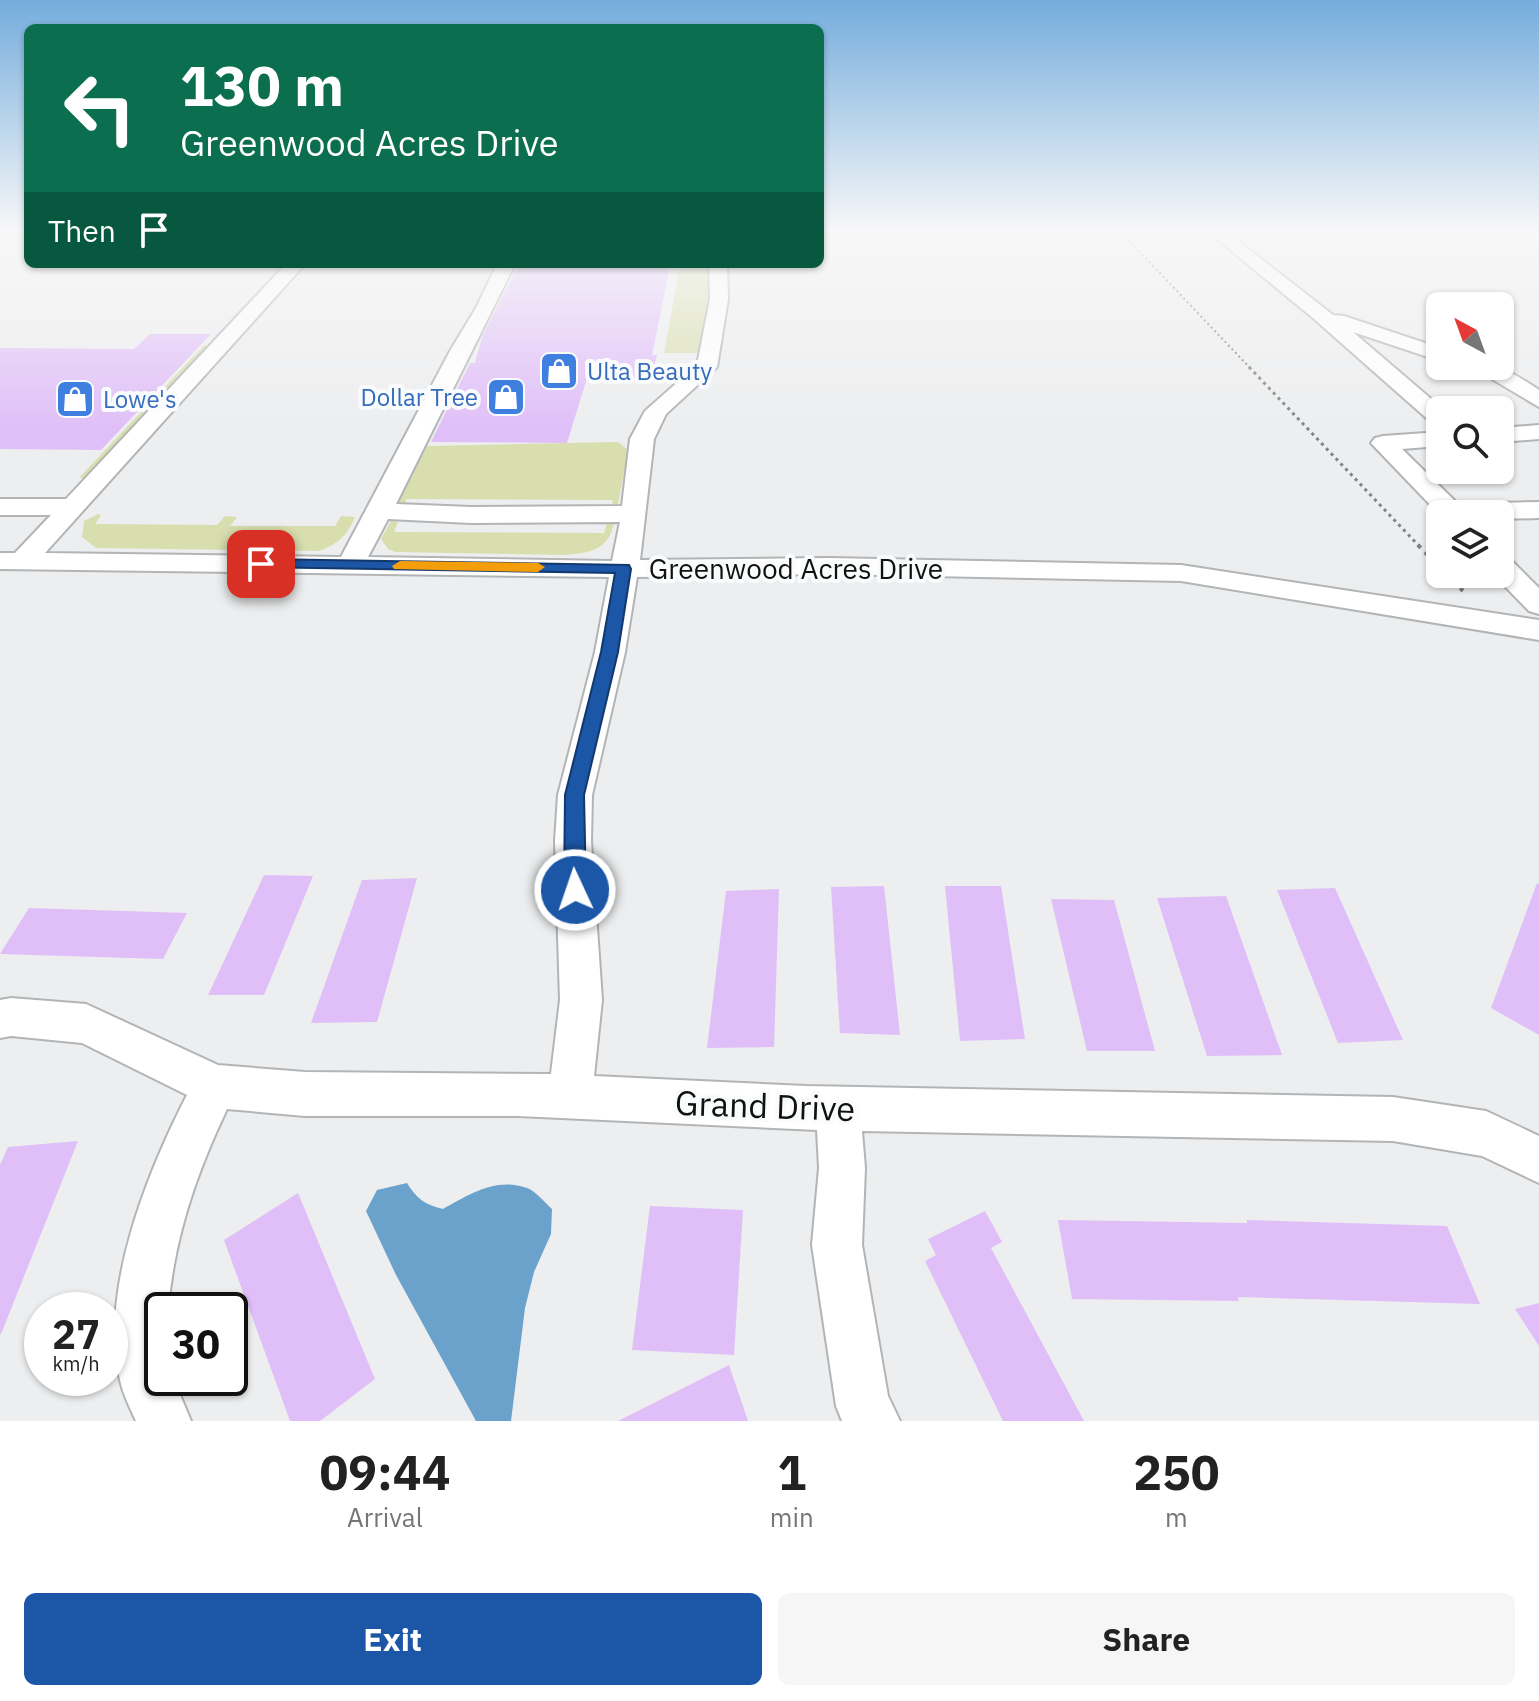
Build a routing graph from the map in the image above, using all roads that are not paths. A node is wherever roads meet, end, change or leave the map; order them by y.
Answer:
1 (267, 295) edge
2 (492, 295) edge
3 (719, 295) edge
4 (1296, 295) edge
5 (1320, 314) junction
6 (1426, 350) edge
7 (1510, 380) edge
8 (1539, 400) edge
9 (1426, 406) edge
10 (1539, 432) edge
11 (1514, 434) edge
12 (1426, 440) edge
13 (1439, 500) edge
14 (0, 507) edge
15 (74, 507) junction
16 (1539, 510) edge
17 (379, 511) junction
18 (1514, 511) edge
19 (634, 514) junction
20 (11, 561) edge
21 (350, 565) junction
22 (623, 569) junction
23 (1514, 579) edge
24 (1539, 605) edge
25 (1539, 630) edge
26 (0, 1019) edge
27 (215, 1086) junction
28 (570, 1096) junction
29 (838, 1108) junction
30 (1539, 1160) edge
31 (164, 1421) edge
32 (873, 1421) edge

1 - 15 street
2 - 17 street
3 - 19 street
4 - 5 street
5 - 6 street
5 - 9 street
7 - 8 street
10 - 11 street
12 - 13 street
14 - 15 street
15 - 20 street
16 - 18 street
17 - 19 street
17 - 21 street
19 - 22 street
20 - 21 street, Greenwood Acres Drive
21 - 22 street, Greenwood Acres Drive
22 - 25 street, Greenwood Acres Drive
22 - 28 street
23 - 24 street
26 - 27 street, Grand Drive
27 - 28 street, Grand Drive
27 - 31 street
28 - 29 street, Grand Drive
29 - 30 street, Grand Drive
29 - 32 street

